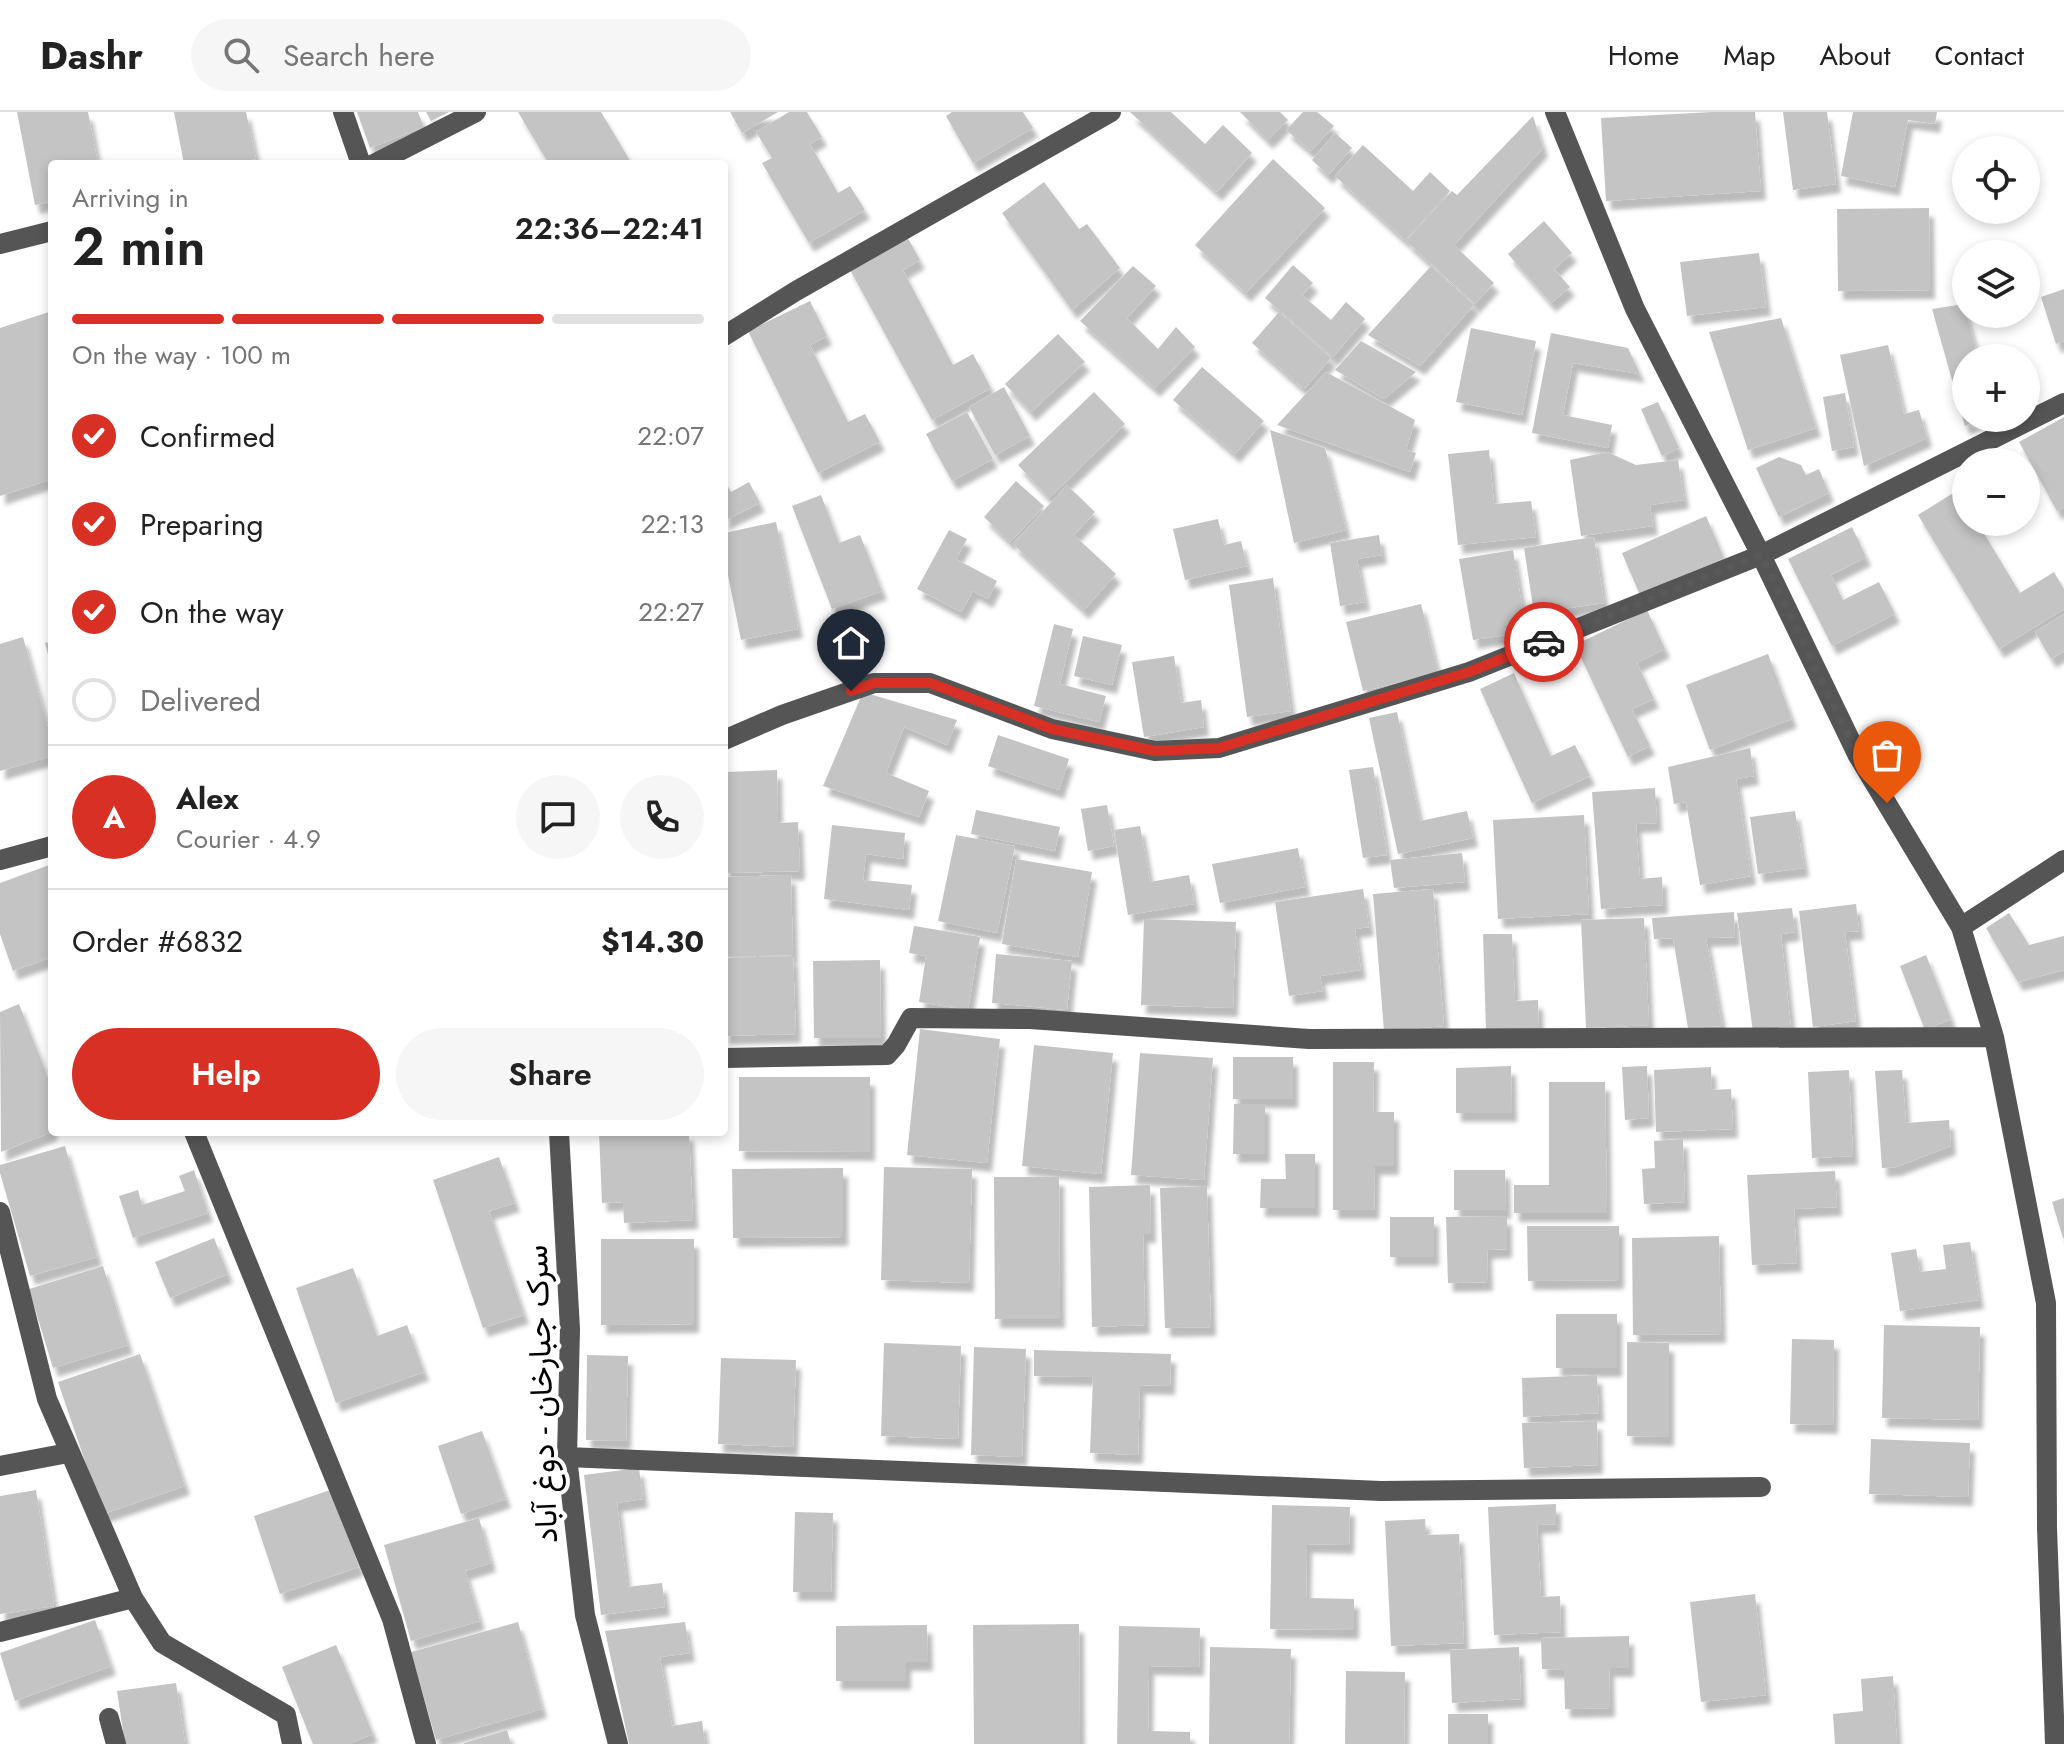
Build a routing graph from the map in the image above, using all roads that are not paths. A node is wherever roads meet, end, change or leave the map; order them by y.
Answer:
1 (343, 112) edge
2 (476, 112) edge
3 (1111, 112) edge
4 (1555, 112) edge
5 (360, 160) edge
6 (382, 160) edge
7 (48, 232) edge
8 (0, 244) edge
9 (728, 334) edge
10 (2064, 403) edge
11 (1761, 555) junction
12 (728, 738) edge
13 (48, 847) edge
14 (0, 860) edge
15 (2064, 860) edge
16 (1961, 927) junction
17 (1994, 1037) junction
18 (728, 1058) edge
19 (196, 1136) edge
20 (559, 1136) edge
21 (0, 1212) edge
22 (68, 1453) junction
23 (567, 1457) junction
24 (0, 1466) edge
25 (1761, 1487) dead end
26 (133, 1598) junction
27 (0, 1632) edge
28 (109, 1718) dead end
29 (116, 1744) edge
30 (292, 1744) edge
31 (426, 1744) edge
32 (618, 1744) edge
33 (2055, 1744) edge

1 - 5 street
2 - 6 street
3 - 9 street
4 - 11 street
7 - 8 street
10 - 11 street
11 - 12 street
11 - 16 street
13 - 14 street
15 - 16 street
16 - 17 street
17 - 18 street
17 - 33 street
19 - 31 street
20 - 23 street, سرک جبارخان - دوغ آباد
21 - 22 street
22 - 24 street
22 - 26 street
23 - 25 street
23 - 32 street, سرک جبارخان - دوغ آباد
26 - 27 street
26 - 30 street
28 - 29 street

